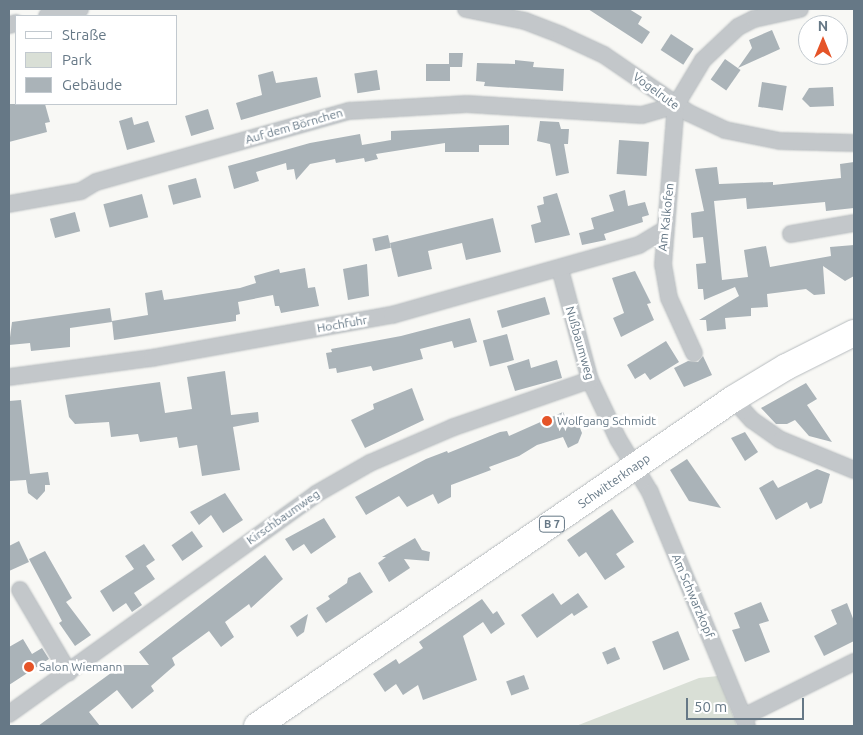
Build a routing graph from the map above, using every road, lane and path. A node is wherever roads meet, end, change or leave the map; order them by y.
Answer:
1 (80, 9) edge
2 (466, 9) edge
3 (800, 9) edge
4 (52, 15) edge
5 (676, 105) junction
6 (854, 143) edge
7 (9, 204) edge
8 (854, 223) edge
9 (664, 230) junction
10 (791, 234) dead end
11 (560, 269) junction
12 (854, 333) edge
13 (694, 353) dead end
14 (9, 377) edge
15 (590, 380) junction
16 (733, 399) junction
17 (636, 467) junction
18 (854, 470) edge
19 (20, 590) dead end
20 (854, 662) edge
21 (69, 673) junction
22 (9, 714) edge
23 (745, 721) edge
24 (257, 726) edge

1 - 4 street
2 - 5 street, Vogelrute
3 - 5 street
5 - 6 street, Vogelrute
5 - 7 street, Auf dem Börnchen
5 - 9 street, Am Kalkofen
8 - 10 street
9 - 11 street, Hochfuhr
9 - 13 street, Am Kalkofen
11 - 14 street, Hochfuhr
11 - 15 street, Nußbaumweg
12 - 16 main road, Schwitterknapp / B 7
15 - 17 street, Nußbaumweg
15 - 21 street, Kirschbaumweg
16 - 17 main road, Schwitterknapp / B 7
16 - 18 street
17 - 23 street, Am Schwarzkopf
17 - 24 main road, Schwitterknapp / B 7
19 - 21 street
20 - 23 street
21 - 22 street, Kirschbaumweg

